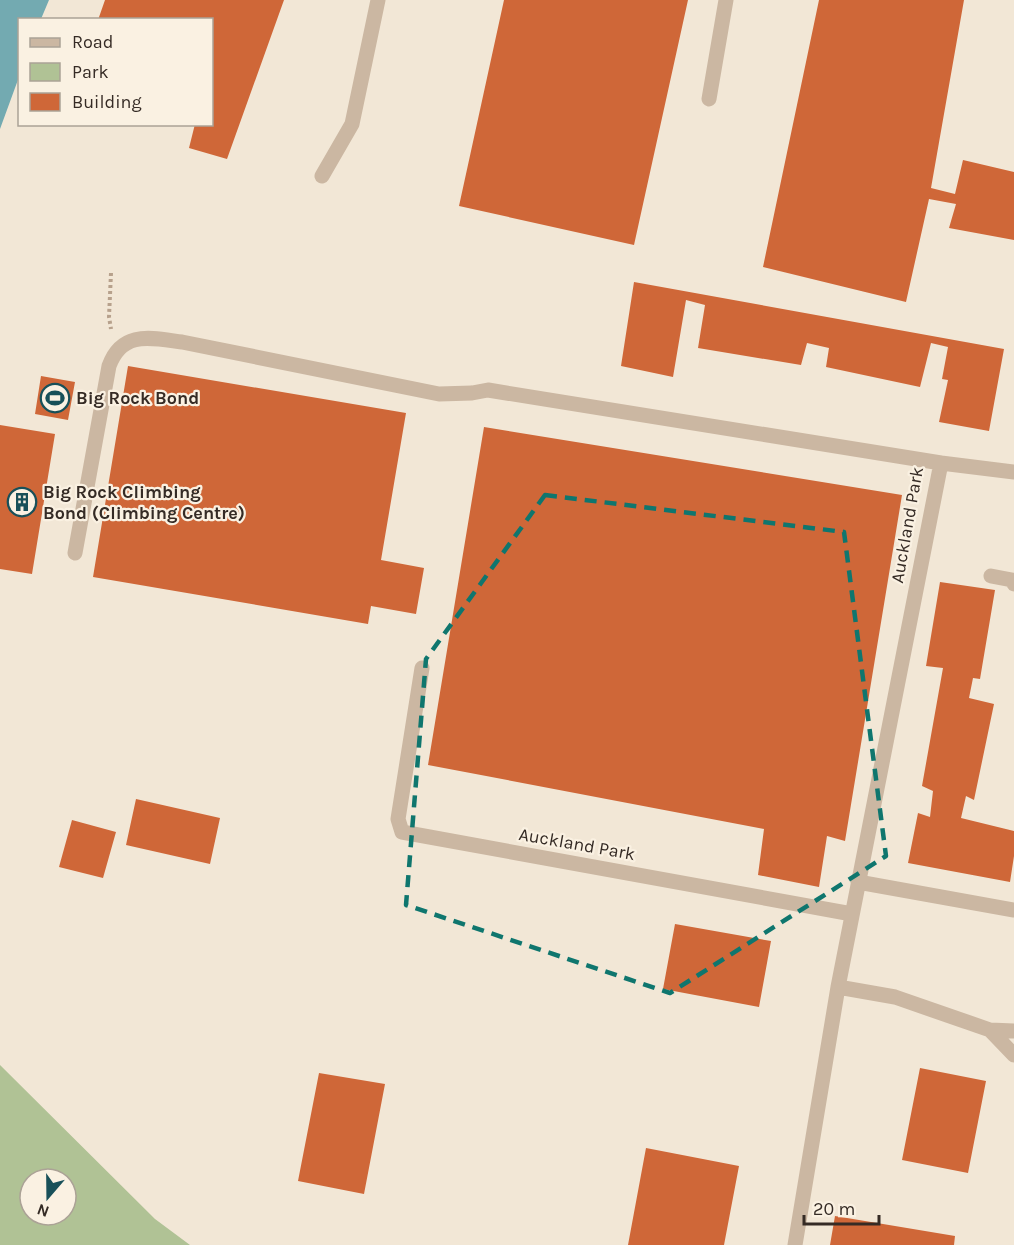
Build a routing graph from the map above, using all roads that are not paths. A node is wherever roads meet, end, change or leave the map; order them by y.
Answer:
1 (378, 0) edge
2 (726, 0) edge
3 (709, 99) dead end
4 (322, 176) dead end
5 (940, 463) junction
6 (1014, 472) edge
7 (75, 554) dead end
8 (991, 576) dead end
9 (1014, 584) edge
10 (422, 668) dead end
11 (858, 882) junction
12 (1014, 910) edge
13 (852, 914) junction
14 (838, 987) junction
15 (990, 1030) junction
16 (1014, 1030) edge
17 (1014, 1055) edge
18 (795, 1245) edge

1 - 4 street
2 - 3 street
5 - 6 street
5 - 7 street, Auckland Park
5 - 11 street, Auckland Park
8 - 9 street
10 - 13 street, Auckland Park
11 - 12 street
11 - 13 street, Auckland Park
13 - 14 street, Auckland Park
14 - 15 street
14 - 18 street, Auckland Park
15 - 16 street
15 - 17 street

